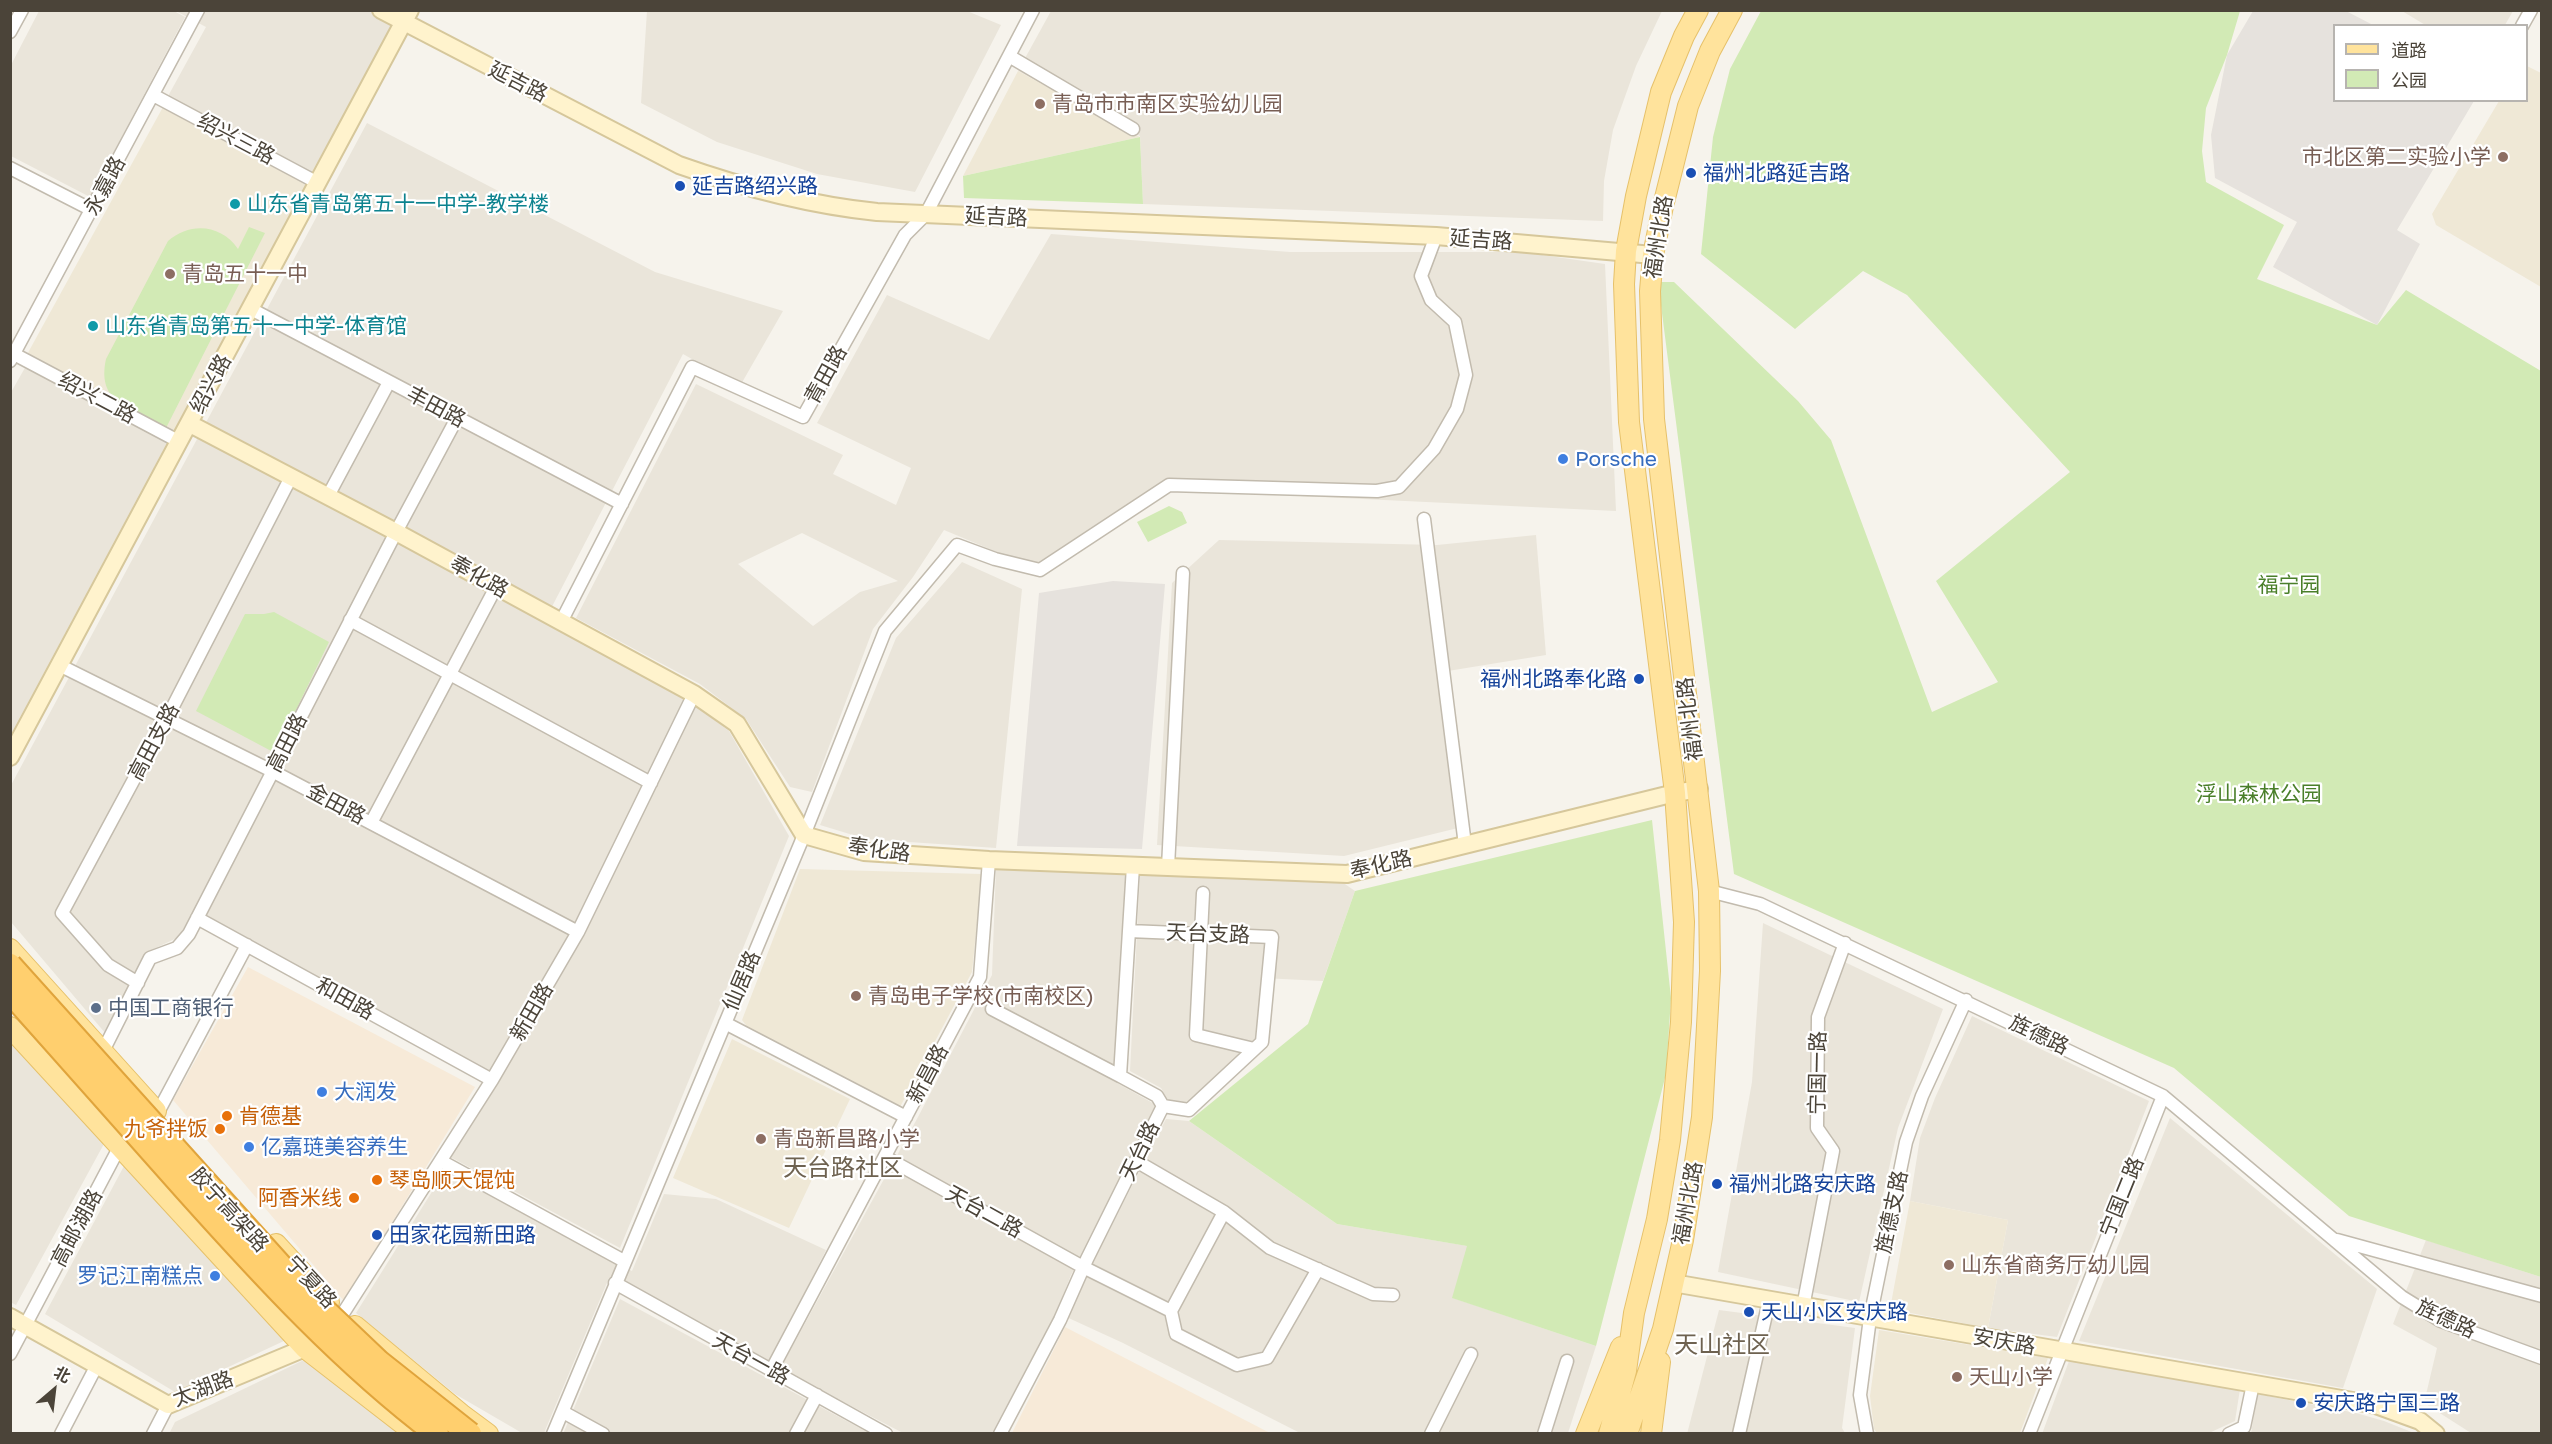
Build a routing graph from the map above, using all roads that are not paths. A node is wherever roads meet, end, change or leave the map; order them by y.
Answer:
1 (22, 10) edge
2 (198, 10) edge
3 (381, 10) edge
4 (1033, 10) edge
5 (1698, 10) edge
6 (1732, 10) edge
7 (2531, 10) edge
8 (407, 17) edge
9 (2523, 24) edge
10 (10, 32) edge
11 (1009, 56) junction
12 (153, 95) junction
13 (1133, 129) dead end
14 (10, 168) edge
15 (318, 183) junction
16 (92, 210) junction
17 (926, 214) junction
18 (1436, 236) junction
19 (1626, 251) junction
20 (1653, 255) junction
21 (251, 309) junction
22 (12, 358) edge
23 (389, 382) junction
24 (457, 418) junction
25 (190, 424) junction
26 (180, 442) junction
27 (291, 477) junction
28 (328, 496) junction
29 (622, 504) junction
30 (1424, 519) dead end
31 (396, 532) junction
32 (1183, 573) dead end
33 (496, 586) junction
34 (350, 621) junction
35 (561, 622) junction
36 (59, 665) junction
37 (449, 676) junction
38 (694, 694) junction
39 (167, 718) junction
40 (10, 757) edge
41 (272, 771) junction
42 (651, 783) junction
43 (1699, 789) junction
44 (1675, 793) junction
45 (372, 823) junction
46 (804, 835) junction
47 (1465, 845) junction
48 (989, 860) junction
49 (1133, 866) junction
50 (1168, 867) junction
51 (1709, 891) junction
52 (1203, 893) dead end
53 (197, 918) junction
54 (1129, 931) junction
55 (578, 932) junction
56 (1201, 934) junction
57 (1845, 943) junction
58 (247, 945) junction
59 (10, 949) edge
60 (10, 964) edge
61 (138, 983) junction
62 (10, 992) edge
63 (1966, 1000) junction
64 (992, 1009) dead end
65 (725, 1023) junction
66 (10, 1027) edge
67 (1254, 1049) junction
68 (103, 1051) junction
69 (1120, 1076) junction
70 (492, 1080) junction
71 (2163, 1095) junction
72 (1163, 1106) junction
73 (158, 1113) junction
74 (906, 1117) junction
75 (120, 1146) junction
76 (885, 1157) junction
77 (441, 1161) junction
78 (1136, 1161) junction
79 (1224, 1212) junction
80 (2333, 1239) junction
81 (624, 1261) junction
82 (1083, 1267) junction
83 (1318, 1269) junction
84 (615, 1283) junction
85 (1673, 1283) junction
86 (1393, 1295) dead end
87 (2541, 1296) edge
88 (1769, 1301) junction
89 (1803, 1306) junction
90 (1171, 1311) junction
91 (1634, 1313) junction
92 (342, 1315) junction
93 (10, 1317) edge
94 (1870, 1318) junction
95 (26, 1325) junction
96 (1663, 1329) junction
97 (306, 1348) junction
98 (2060, 1352) junction
99 (10, 1354) edge
100 (1472, 1354) dead end
101 (2541, 1358) edge
102 (1567, 1361) dead end
103 (1616, 1361) junction
104 (97, 1365) junction
105 (771, 1371) junction
106 (1658, 1380) junction
107 (2253, 1384) junction
108 (817, 1395) junction
109 (168, 1405) junction
110 (563, 1412) junction
111 (61, 1434) edge
112 (153, 1434) edge
113 (416, 1434) edge
114 (437, 1434) edge
115 (470, 1434) edge
116 (488, 1434) edge
117 (553, 1434) edge
118 (603, 1434) edge
119 (796, 1434) edge
120 (886, 1434) edge
121 (1000, 1434) edge
122 (1431, 1434) edge
123 (1544, 1434) edge
124 (1586, 1434) edge
125 (1597, 1434) edge
126 (1609, 1434) edge
127 (1627, 1434) edge
128 (1641, 1434) edge
129 (1651, 1434) edge
130 (1739, 1434) edge
131 (1867, 1434) edge
132 (2029, 1434) edge
133 (2229, 1434) edge
134 (2436, 1434) edge

1 - 10 street
2 - 12 street, 永嘉路
3 - 8 street, 延吉路
4 - 11 street, 青田路
5 - 19 main road, 福州北路
6 - 20 main road, 福州北路
7 - 9 street
8 - 15 street, 绍兴路
8 - 17 street, 延吉路
11 - 13 street
11 - 17 street, 青田路
12 - 15 street, 绍兴三路
12 - 16 street, 永嘉路
14 - 16 street
15 - 21 street, 绍兴路
16 - 22 street, 永嘉路
17 - 18 street, 延吉路
17 - 29 street, 青田路
18 - 19 street, 延吉路
18 - 46 street, 仙居路
19 - 20 street, 延吉路
19 - 44 main road, 福州北路
20 - 43 main road, 福州北路
21 - 23 street, 丰田路
21 - 25 street, 绍兴路
22 - 26 street, 绍兴二路
23 - 24 street, 丰田路
23 - 28 street
24 - 29 street, 丰田路
24 - 31 street, 高田路
25 - 26 street, 绍兴路
25 - 27 street, 奉化路
26 - 36 street, 绍兴路
27 - 28 street, 奉化路
27 - 39 street, 高田支路
28 - 31 street, 奉化路
29 - 35 street, 青田路
30 - 47 street
31 - 33 street, 奉化路
31 - 34 street, 高田路
32 - 50 street
33 - 35 street, 奉化路
33 - 37 street
34 - 37 street
34 - 41 street, 高田路
35 - 38 street, 奉化路
36 - 39 street, 金田路
36 - 40 street, 绍兴路
37 - 42 street
37 - 45 street
38 - 42 street, 新田路
38 - 46 street, 奉化路
39 - 41 street, 金田路
39 - 61 street, 高田支路
41 - 45 street, 金田路
41 - 53 street, 高田路
42 - 55 street, 新田路
43 - 44 street, 奉化路
43 - 51 main road, 福州北路
44 - 47 street, 奉化路
44 - 91 main road, 福州北路
45 - 55 street, 金田路
46 - 48 street, 奉化路
46 - 65 street, 仙居路
47 - 50 street, 奉化路
48 - 49 street, 奉化路
48 - 74 street, 新昌路
49 - 50 street, 奉化路
49 - 54 street
51 - 57 street, 旌德路
51 - 85 main road, 福州北路
52 - 56 street
53 - 58 street, 和田路
53 - 61 street, 高田路
54 - 56 street, 天台支路
54 - 69 street
55 - 70 street, 新田路
56 - 67 street
56 - 67 street, 天台支路
57 - 63 street, 旌德路
57 - 89 street, 宁国一路
58 - 70 street, 和田路
58 - 73 street
59 - 68 main road, 宁夏路
60 - 115 highway, 胶宁高架路, bridge
61 - 68 street, 高田路
62 - 114 highway, 胶宁高架路, bridge
63 - 71 street, 旌德路
63 - 94 street, 旌德支路
64 - 69 street, 天台路
65 - 74 street
65 - 81 street, 仙居路
66 - 75 main road
67 - 72 street, 天台支路
68 - 73 main road, 宁夏路
69 - 72 street, 天台路
70 - 77 street, 新田路
71 - 80 street, 旌德路
71 - 98 street, 宁国二路
72 - 78 street, 天台路
73 - 75 street, 高邮湖路
73 - 92 main road, 宁夏路
74 - 76 street, 新昌路
75 - 95 street, 高邮湖路
75 - 97 main road
76 - 82 street, 天台二路
76 - 105 street, 新昌路
77 - 81 street
77 - 92 street, 新田路
78 - 79 street
78 - 82 street, 天台路
79 - 83 street
79 - 90 street
80 - 87 street, 旌德路
80 - 101 street, 旌德路
81 - 84 street, 仙居路
82 - 90 street, 天台二路
82 - 121 street, 天台路
83 - 86 street
83 - 90 street
84 - 105 street, 天台一路
84 - 110 street, 仙居路
85 - 88 street, 安庆路
85 - 96 main road, 福州北路
88 - 89 street, 安庆路
88 - 130 street
89 - 94 street, 安庆路
91 - 103 main road
91 - 126 main road, 福州北路
92 - 97 street, 新田路
92 - 116 main road, 宁夏路
93 - 95 street, 太湖路
94 - 98 street, 安庆路
94 - 131 street, 旌德支路
95 - 99 street, 高邮湖路
95 - 104 street, 太湖路
96 - 106 main road
96 - 127 main road, 福州北路
97 - 109 street, 太湖路
97 - 113 main road
98 - 107 street, 安庆路
98 - 132 street, 宁国二路
100 - 122 street
102 - 123 street
103 - 124 main road
103 - 125 main road
104 - 109 street, 太湖路
104 - 111 street
105 - 108 street, 天台一路
106 - 128 main road
106 - 129 main road
107 - 133 street
107 - 134 street, 安庆路
108 - 119 street
108 - 120 street, 天台一路
109 - 112 street
110 - 117 street, 仙居路
110 - 118 street

